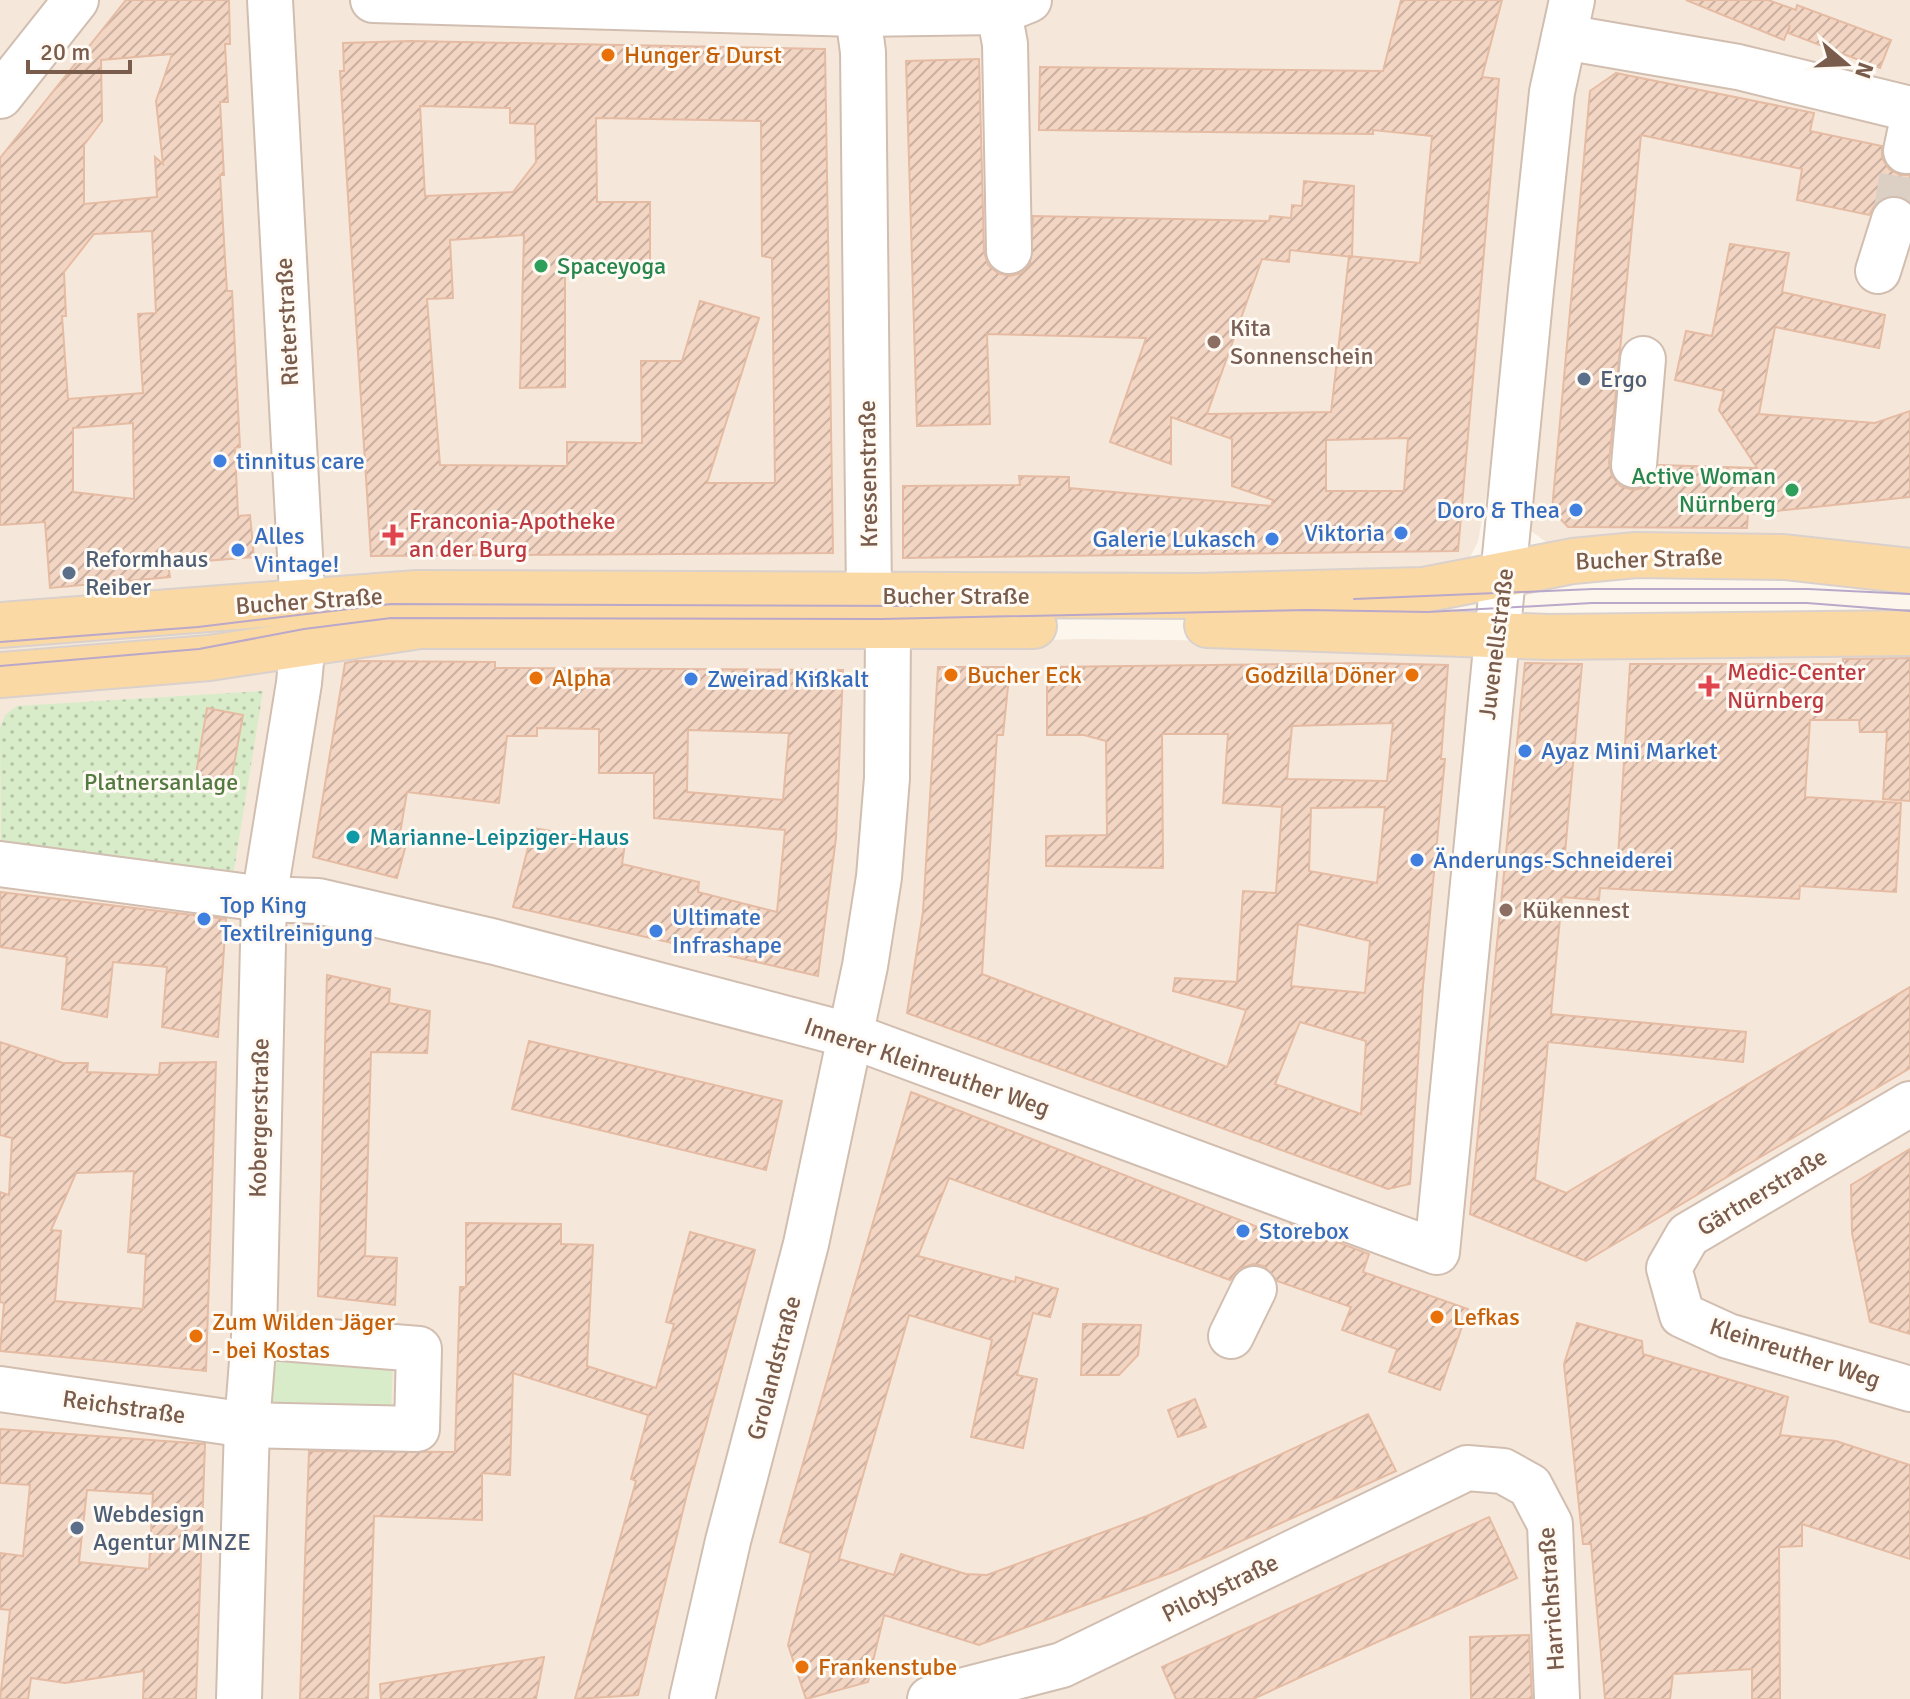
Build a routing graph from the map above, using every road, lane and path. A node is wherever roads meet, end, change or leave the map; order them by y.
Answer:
1 (76, 0) edge
2 (270, 0) edge
3 (373, 0) edge
4 (1014, 6) edge
5 (856, 7) edge
6 (1568, 19) edge
7 (0, 96) edge
8 (1909, 131) edge
9 (1894, 220) tunnel mouth
10 (1009, 251) dead end
11 (1878, 271) dead end
12 (1643, 359) dead end
13 (1634, 465) dead end
14 (1910, 571) edge
15 (1505, 574) junction
16 (303, 601) junction
17 (879, 612) junction
18 (0, 625) edge
19 (1910, 633) edge
20 (1496, 635) junction
21 (303, 644) junction
22 (0, 675) edge
23 (0, 864) edge
24 (264, 899) junction
25 (852, 1036) junction
26 (1910, 1104) edge
27 (1437, 1252) joint
28 (1254, 1289) dead end
29 (1682, 1315) joint
30 (254, 1336) junction
31 (1231, 1336) dead end
32 (0, 1389) edge
33 (1910, 1389) edge
34 (247, 1425) junction
35 (1503, 1471) joint
36 (239, 1699) edge
37 (692, 1699) edge
38 (930, 1699) edge
39 (1557, 1699) edge

1 - 7 street
2 - 16 street, Rieterstraße
3 - 5 street
4 - 5 street
4 - 10 street
5 - 17 street, Kressenstraße
6 - 8 street, Juvenellstraße
6 - 15 street, Juvenellstraße
9 - 11 street
12 - 13 street
14 - 15 main road, Bucher Straße
15 - 17 main road, Bucher Straße
15 - 20 street, Juvenellstraße
16 - 17 main road, Bucher Straße
16 - 18 main road, Bucher Straße
16 - 21 street, Rieterstraße
17 - 20 main road, Bucher Straße
17 - 21 main road, Bucher Straße
17 - 25 street, Kressenstraße
19 - 20 main road, Bucher Straße
20 - 27 street, Juvenellstraße
21 - 22 main road, Bucher Straße
21 - 24 street, Bucher Straße
23 - 24 street
24 - 25 street, Innerer Kleinreuther Weg
24 - 30 street, Kobergerstraße
25 - 27 street, Innerer Kleinreuther Weg
25 - 37 street, Grolandstraße
26 - 29 street, Gärtnerstraße
28 - 31 street
29 - 33 street, Kleinreuther Weg
30 - 34 street, Kobergerstraße
30 - 34 street
32 - 34 street, Reichstraße
34 - 36 street, Kobergerstraße
35 - 38 street, Pilotystraße
35 - 39 street, Harrichstraße

